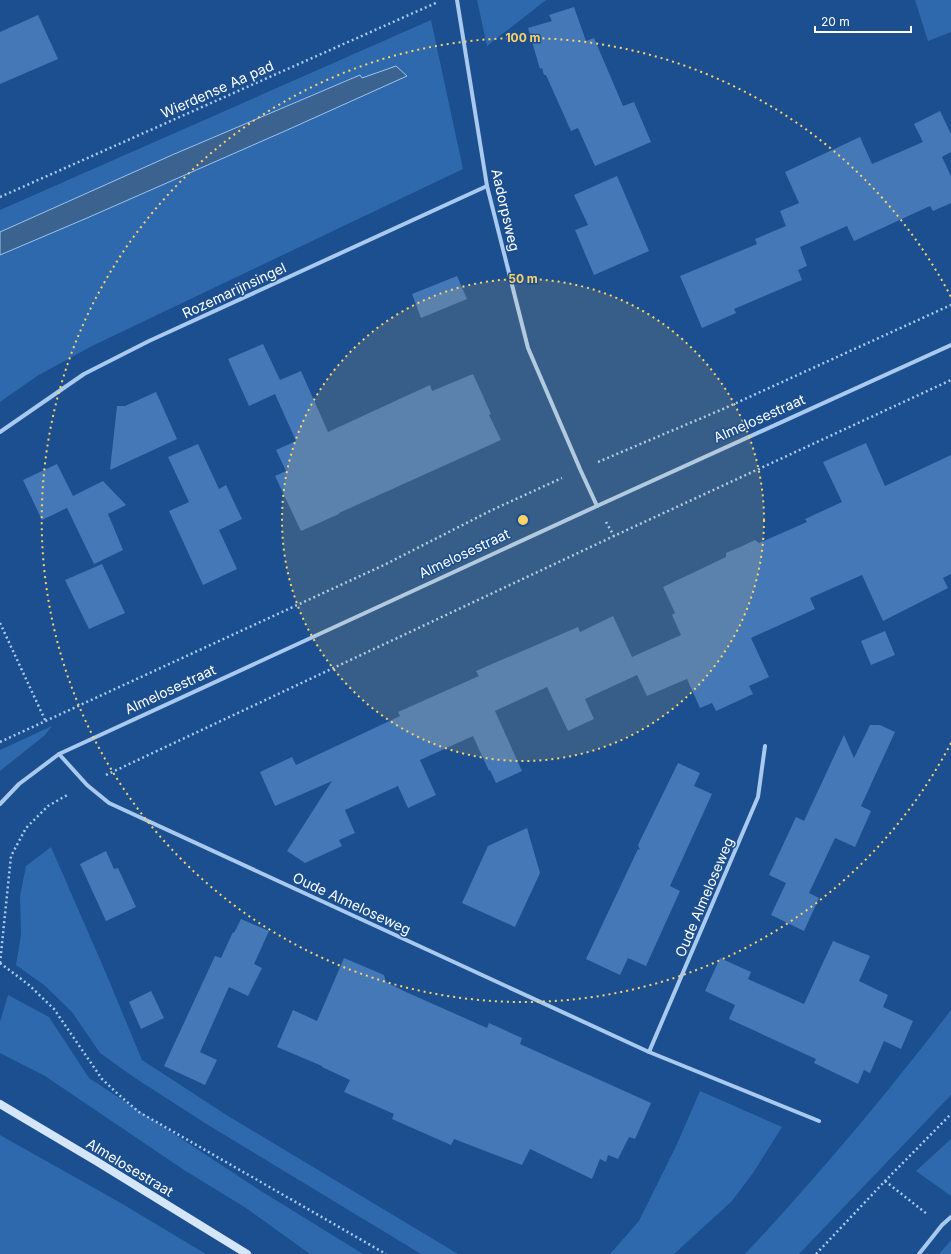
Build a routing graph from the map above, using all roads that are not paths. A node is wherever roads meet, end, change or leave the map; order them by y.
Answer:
1 (457, 0) edge
2 (488, 186) junction
3 (951, 345) edge
4 (0, 432) edge
5 (597, 506) junction
6 (765, 746) dead end
7 (59, 754) junction
8 (0, 804) edge
9 (649, 1052) junction
10 (0, 1104) edge
11 (818, 1122) dead end
12 (951, 1217) edge
13 (247, 1254) edge
14 (919, 1254) edge

1 - 2 street, Aadorpsweg
2 - 4 street, Rozemarijnsingel
2 - 5 street, Aadorpsweg
3 - 5 street, Almelosestraat
5 - 7 street, Almelosestraat
6 - 9 street, Oude Almeloseweg
7 - 8 street, Almelosestraat
7 - 9 street, Oude Almeloseweg
9 - 11 street, Oude Almeloseweg
10 - 13 street, Almelosestraat
12 - 14 street

